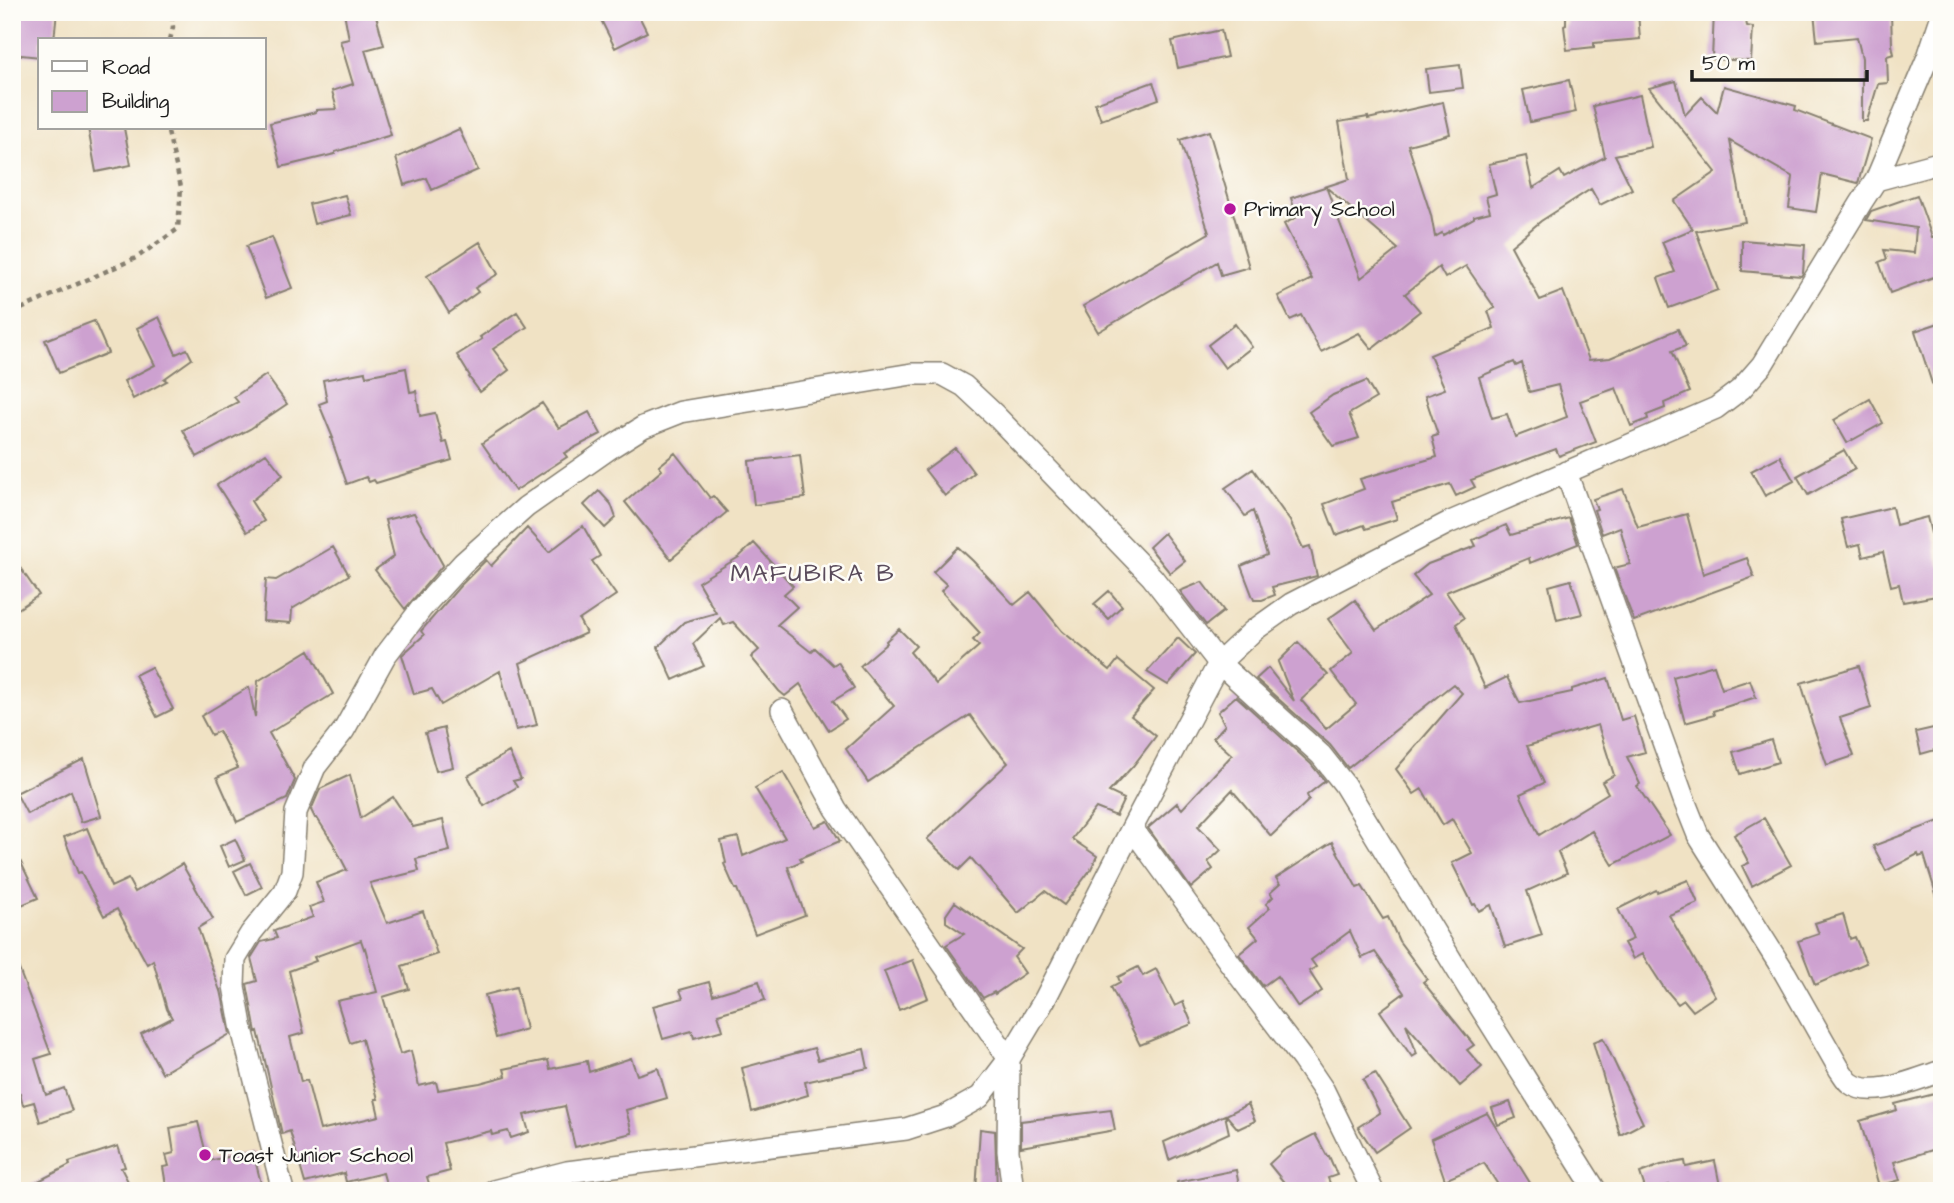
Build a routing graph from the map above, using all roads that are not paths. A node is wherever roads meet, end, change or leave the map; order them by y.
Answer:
1 (1942, 15) edge
2 (1942, 162) edge
3 (1876, 180) junction
4 (1566, 472) junction
5 (1219, 663) junction
6 (782, 710) dead end
7 (1132, 828) junction
8 (1009, 1059) junction
9 (1942, 1071) edge
10 (283, 1191) edge
11 (493, 1191) edge
12 (1013, 1191) edge
13 (1373, 1191) edge
14 (1596, 1191) edge

1 - 3 street
2 - 3 street
3 - 4 street
4 - 5 street
4 - 9 street
5 - 7 street
5 - 10 street
5 - 14 street
6 - 8 street
7 - 8 street
7 - 13 street
8 - 11 street
8 - 12 street

